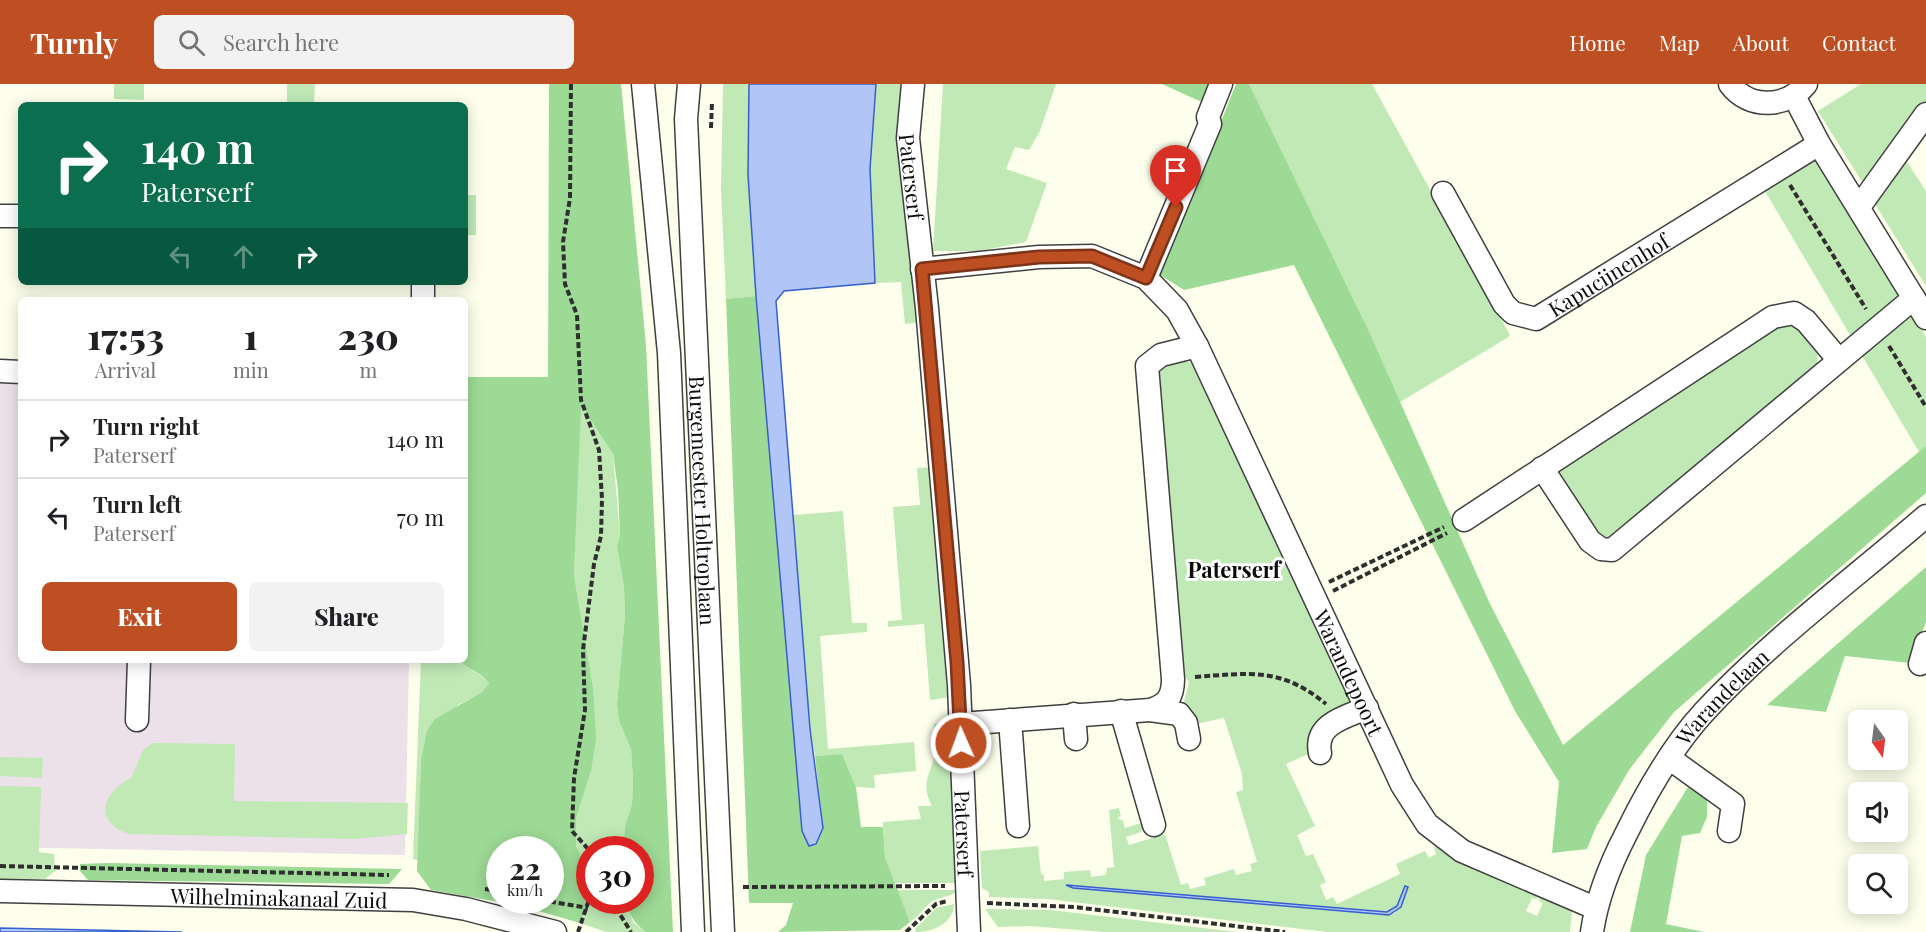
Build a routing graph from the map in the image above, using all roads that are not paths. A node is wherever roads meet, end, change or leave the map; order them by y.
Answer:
1 (643, 84) edge
2 (653, 84) edge
3 (688, 84) edge
4 (913, 84) edge
5 (1221, 84) edge
6 (1730, 84) edge
7 (1800, 90) edge
8 (1926, 114) edge
9 (1819, 144) junction
10 (1443, 193) dead end
11 (1859, 207) junction
12 (0, 216) edge
13 (18, 216) edge
14 (922, 269) junction
15 (1146, 278) junction
16 (1914, 298) junction
17 (1926, 318) edge
18 (1197, 346) junction
19 (1838, 359) junction
20 (0, 371) edge
21 (18, 372) edge
22 (1542, 468) junction
23 (1464, 520) road end
24 (1922, 527) edge
25 (139, 663) edge
26 (1367, 708) junction
27 (1150, 710) junction
28 (1121, 711) junction
29 (1074, 714) junction
30 (136, 720) dead end
31 (1010, 720) junction
32 (960, 724) junction
33 (1076, 739) dead end
34 (1190, 739) dead end
35 (1320, 753) dead end
36 (1669, 758) junction
37 (1154, 825) dead end
38 (1018, 826) dead end
39 (1729, 831) dead end
40 (0, 891) edge
41 (1595, 908) junction
42 (706, 924) edge
43 (555, 932) edge
44 (969, 932) edge
45 (1592, 932) edge

1 - 42 street, Burgemeester Holtroplaan
2 - 42 street, Burgemeester Holtroplaan
3 - 42 street, Burgemeester Holtroplaan
4 - 14 street, Paterserf
5 - 15 street
6 - 7 street
7 - 9 street
8 - 11 street
9 - 10 street, Kapucijnenhof
9 - 11 street
11 - 16 street
12 - 13 street
14 - 15 street
14 - 32 street, Paterserf
15 - 18 street, Warandepoort
16 - 17 street
16 - 19 street
18 - 26 street, Warandepoort
18 - 27 street
19 - 22 street
19 - 22 street
20 - 21 street
22 - 23 street
24 - 36 street, Warandelaan
25 - 30 street
26 - 35 street
26 - 41 street, Warandepoort
27 - 28 street
27 - 34 street
28 - 29 street
28 - 37 street
29 - 31 street
29 - 33 street
31 - 32 street
31 - 38 street
32 - 44 street, Paterserf
36 - 39 street
36 - 41 street, Warandelaan
40 - 43 street, Wilhelminakanaal Zuid
41 - 45 street, Warandelaan

